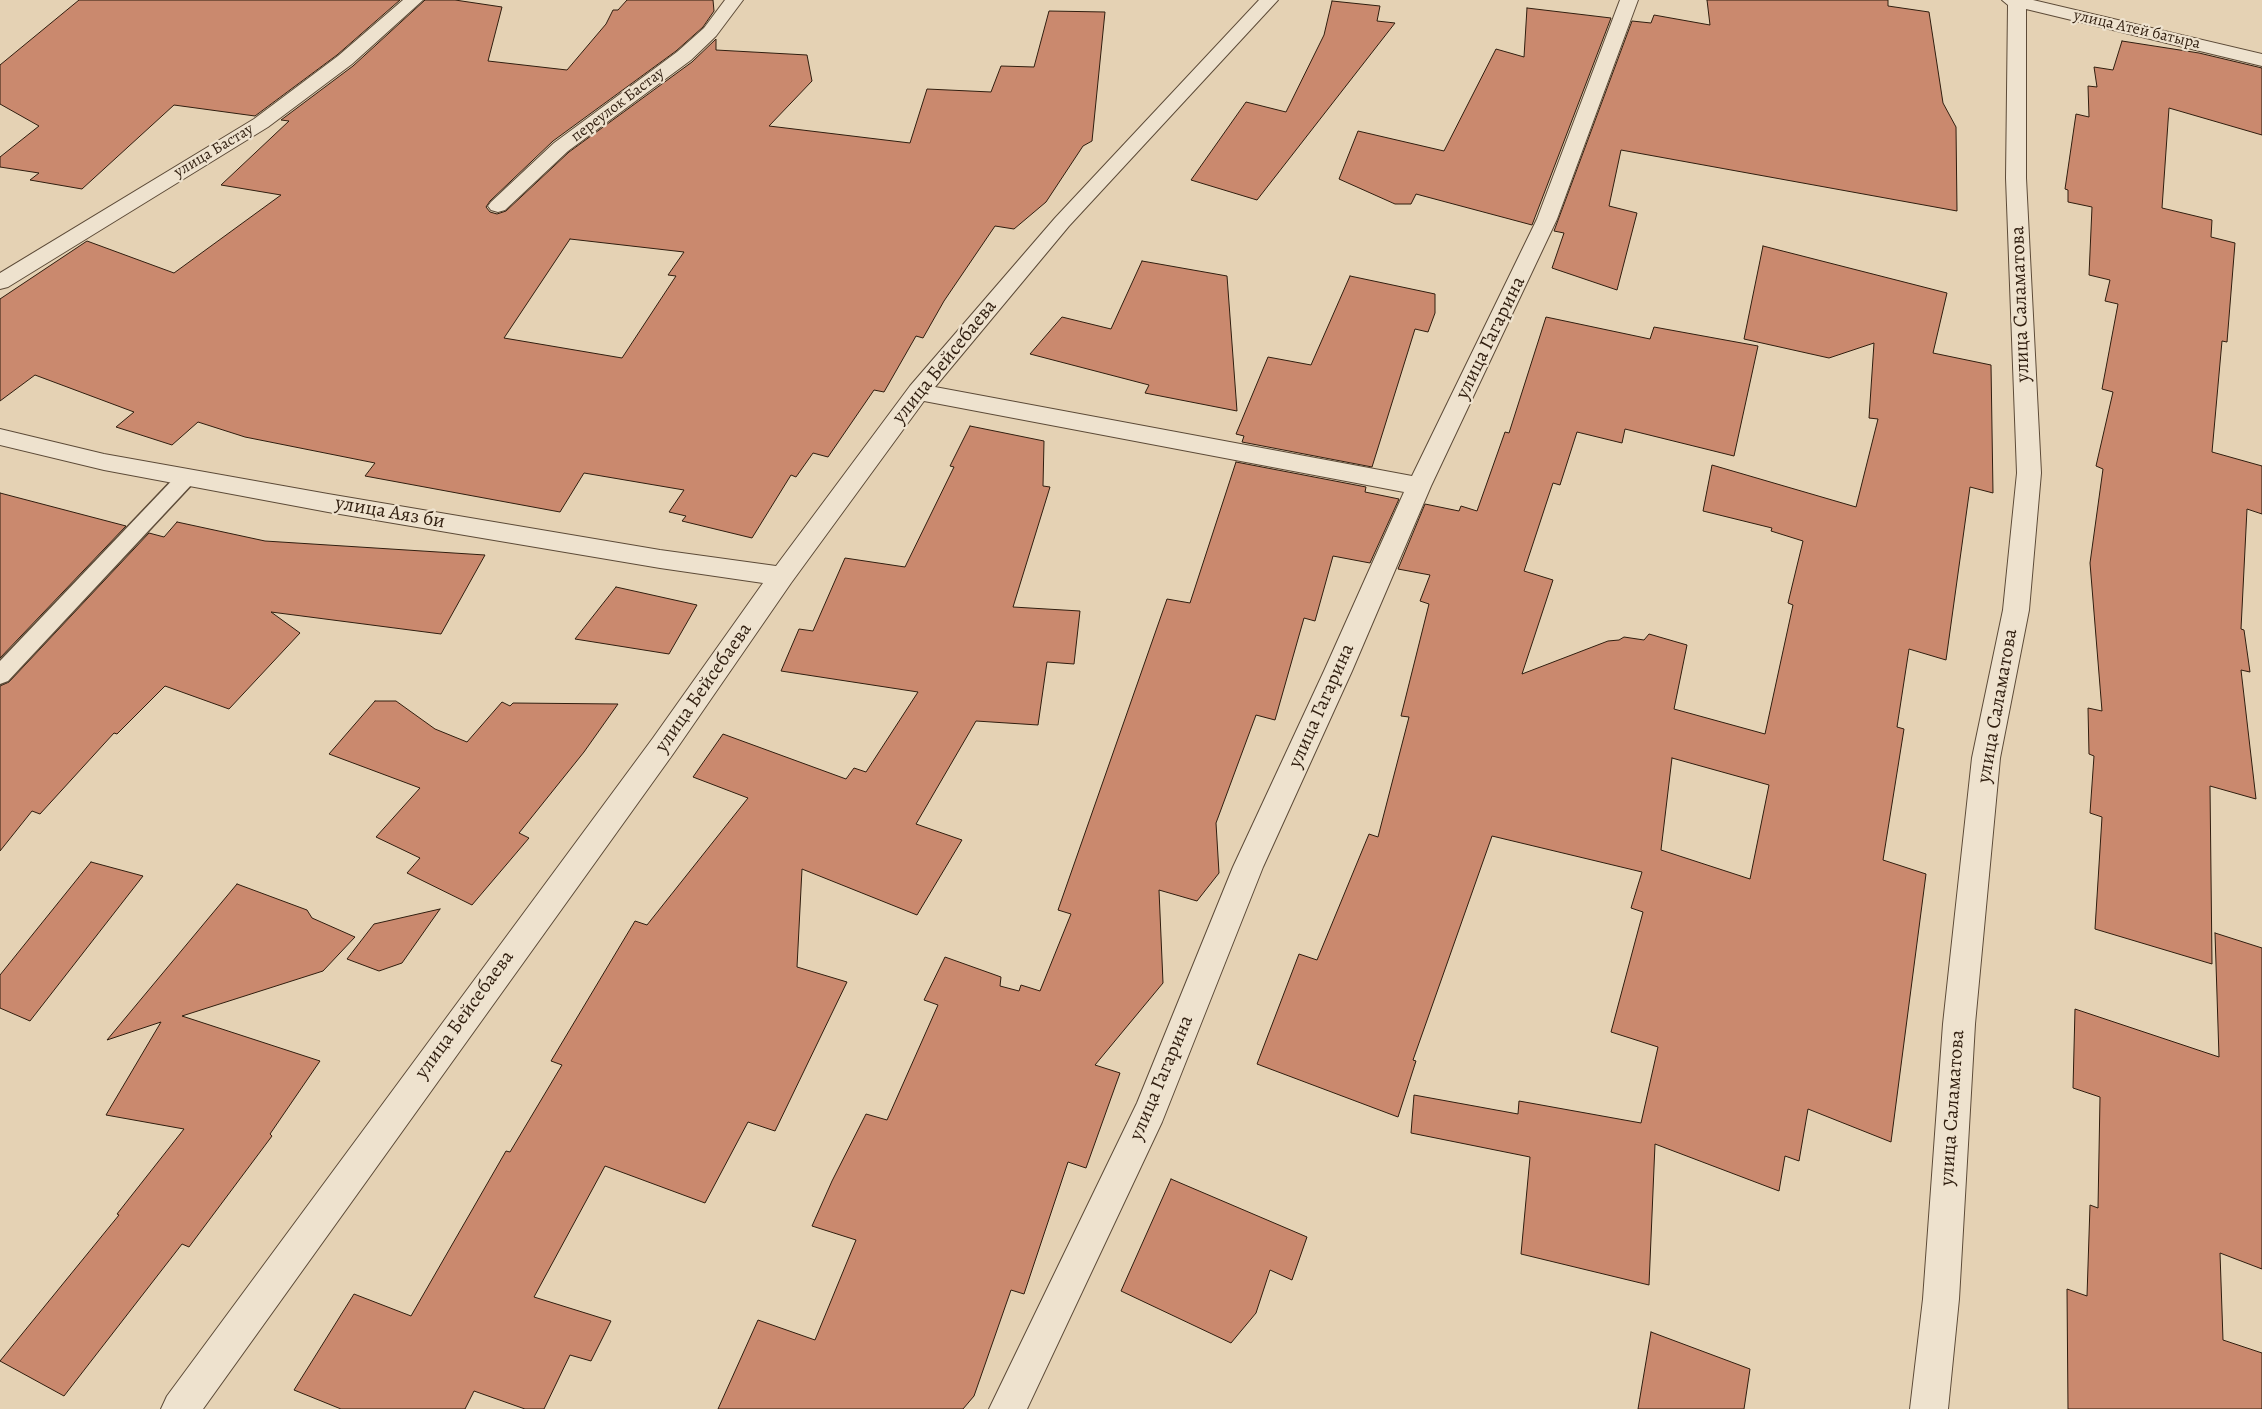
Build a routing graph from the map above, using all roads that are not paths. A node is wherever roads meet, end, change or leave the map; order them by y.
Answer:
1 (414, 0) edge
2 (734, 0) edge
3 (1269, 0) edge
4 (1630, 0) edge
5 (2014, 1) edge
6 (2262, 60) edge
7 (498, 206) dead end
8 (0, 282) edge
9 (918, 392) junction
10 (0, 437) edge
11 (186, 477) junction
12 (1419, 486) junction
13 (782, 576) junction
14 (0, 675) edge
15 (180, 1409) edge
16 (1008, 1409) edge
17 (1929, 1409) edge

1 - 8 street, улица Бастау
2 - 7 street, переулок Бастау
3 - 9 street, улица Бейсебаева
4 - 12 street, улица Гагарина
5 - 6 street, улица Атей батыра
5 - 17 street, улица Саламатова
9 - 12 street
9 - 13 street, улица Бейсебаева
10 - 11 street, улица Аяз би
11 - 13 street, улица Аяз би
11 - 14 lane
12 - 16 street, улица Гагарина
13 - 15 street, улица Бейсебаева

